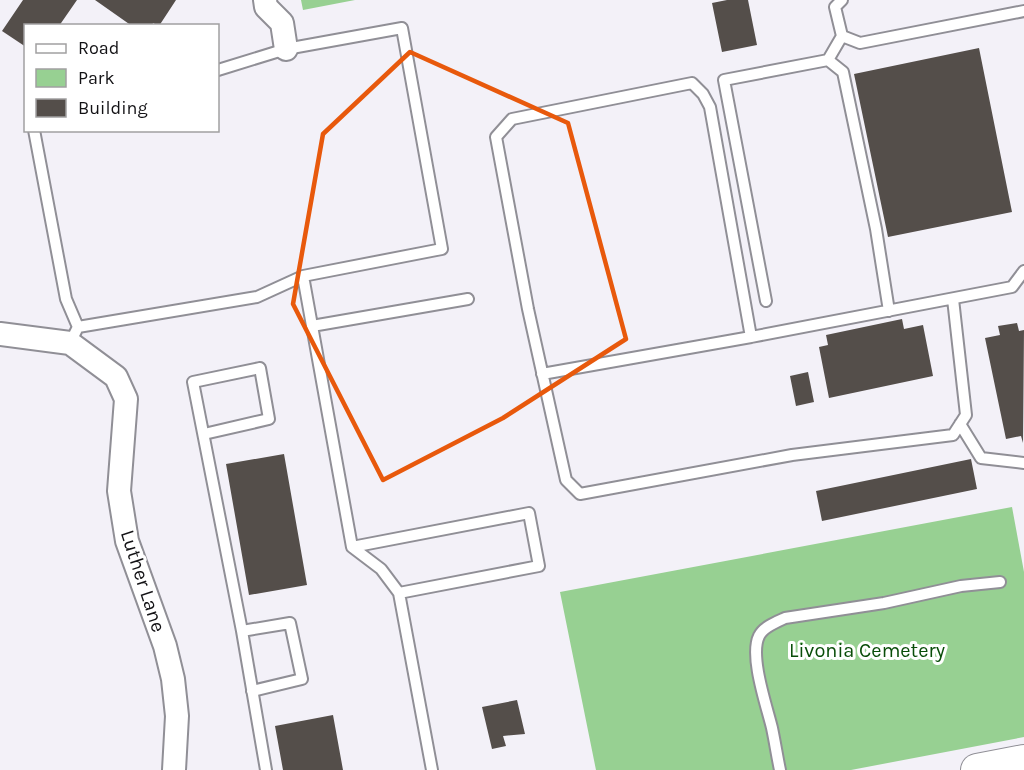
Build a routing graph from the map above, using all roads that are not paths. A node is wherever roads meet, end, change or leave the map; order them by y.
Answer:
1 (265, 0) edge
2 (842, 0) edge
3 (1024, 11) edge
4 (842, 36) junction
5 (286, 49) junction
6 (828, 60) junction
7 (219, 70) edge
8 (34, 132) edge
9 (1024, 271) edge
10 (303, 276) junction
11 (953, 298) junction
12 (468, 299) dead end
13 (766, 301) dead end
14 (889, 311) junction
15 (312, 326) junction
16 (0, 334) edge
17 (74, 335) junction
18 (751, 337) junction
19 (542, 374) junction
20 (960, 424) junction
21 (204, 434) junction
22 (1024, 463) edge
23 (352, 547) junction
24 (1000, 582) dead end
25 (399, 593) junction
26 (242, 631) junction
27 (252, 691) junction
28 (1024, 761) edge
29 (174, 770) edge
30 (266, 770) edge
31 (432, 770) edge
32 (780, 770) edge
33 (977, 770) edge

1 - 5 street
2 - 4 lane
3 - 4 lane
4 - 6 lane
5 - 7 lane
5 - 10 lane
6 - 13 lane
6 - 14 lane
8 - 17 lane
9 - 11 lane
10 - 15 lane
10 - 17 lane
11 - 14 lane
11 - 20 lane
12 - 15 lane
14 - 18 lane
15 - 23 lane
16 - 17 street
17 - 29 street, Luther Lane
18 - 19 lane
18 - 19 lane
19 - 20 lane
20 - 22 lane
21 - 21 lane
21 - 26 lane
23 - 25 lane
23 - 25 lane
24 - 32 lane
25 - 31 lane
26 - 27 lane
26 - 27 lane
27 - 30 lane
28 - 33 main road

